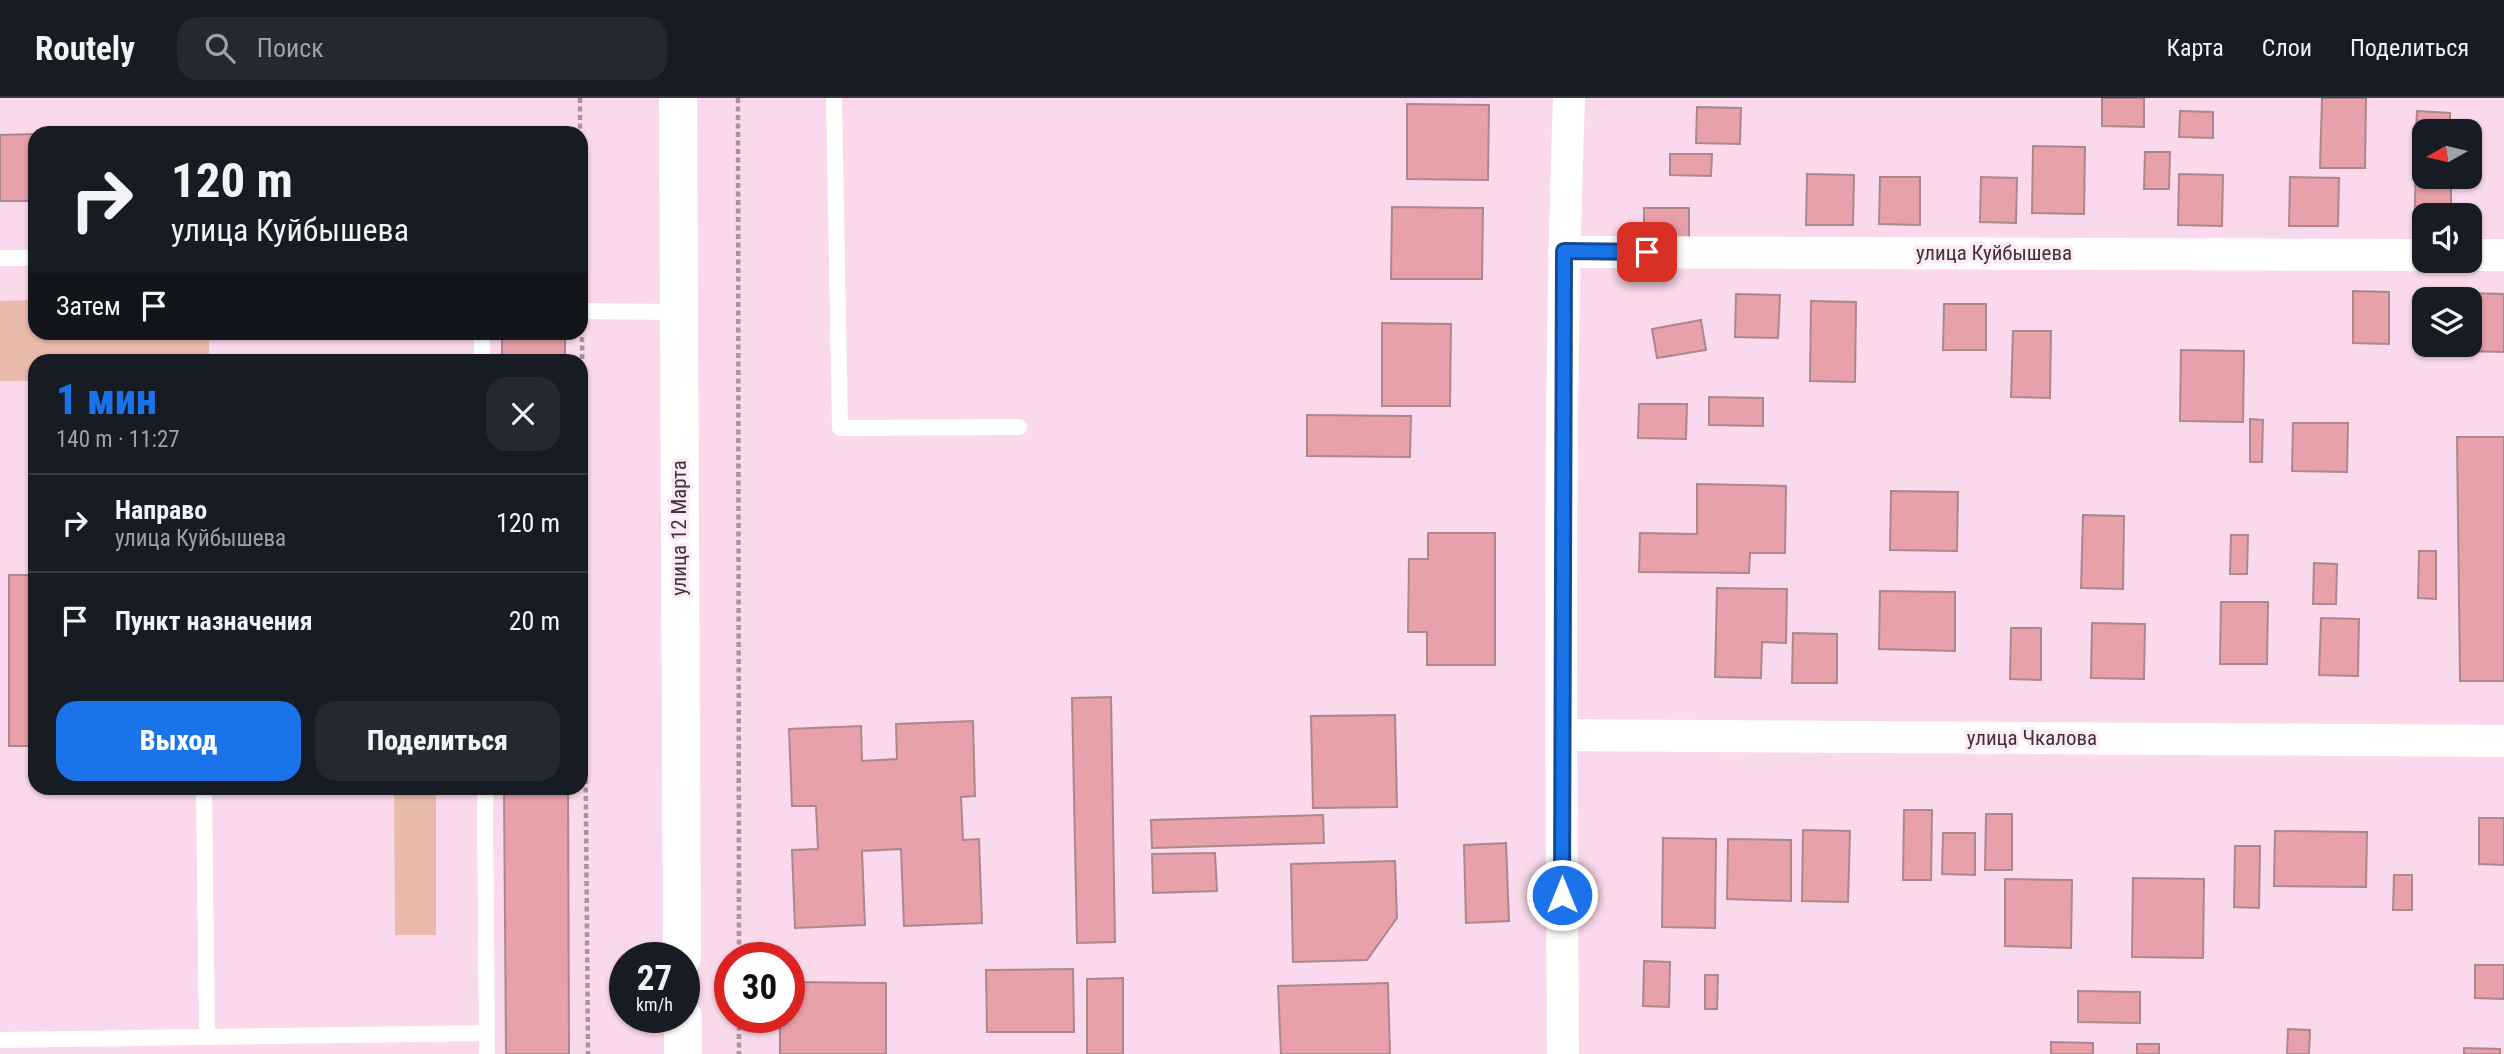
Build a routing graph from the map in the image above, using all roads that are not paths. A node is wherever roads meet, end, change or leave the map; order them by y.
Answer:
1 (678, 98) edge
2 (834, 98) edge
3 (1569, 98) edge
4 (1564, 251) junction
5 (2412, 255) edge
6 (2482, 255) edge
7 (2504, 255) edge
8 (0, 258) edge
9 (28, 258) edge
10 (588, 311) edge
11 (678, 312) junction
12 (1019, 427) dead end
13 (1560, 735) junction
14 (2504, 741) edge
15 (204, 795) edge
16 (485, 795) edge
17 (682, 942) edge
18 (487, 1032) junction
19 (683, 1033) edge
20 (207, 1037) junction
21 (0, 1040) edge
22 (487, 1054) edge
23 (683, 1054) edge
24 (1563, 1054) edge

1 - 11 street, улица 12 Марта
2 - 12 lane
3 - 4 street
4 - 5 street, улица Куйбышева
4 - 13 street
6 - 7 street
8 - 9 lane
10 - 11 lane
11 - 17 street, улица 12 Марта
13 - 14 street, улица Чкалова
13 - 24 street
15 - 20 lane
16 - 18 lane
18 - 20 lane
18 - 22 lane
19 - 23 street
20 - 21 lane

